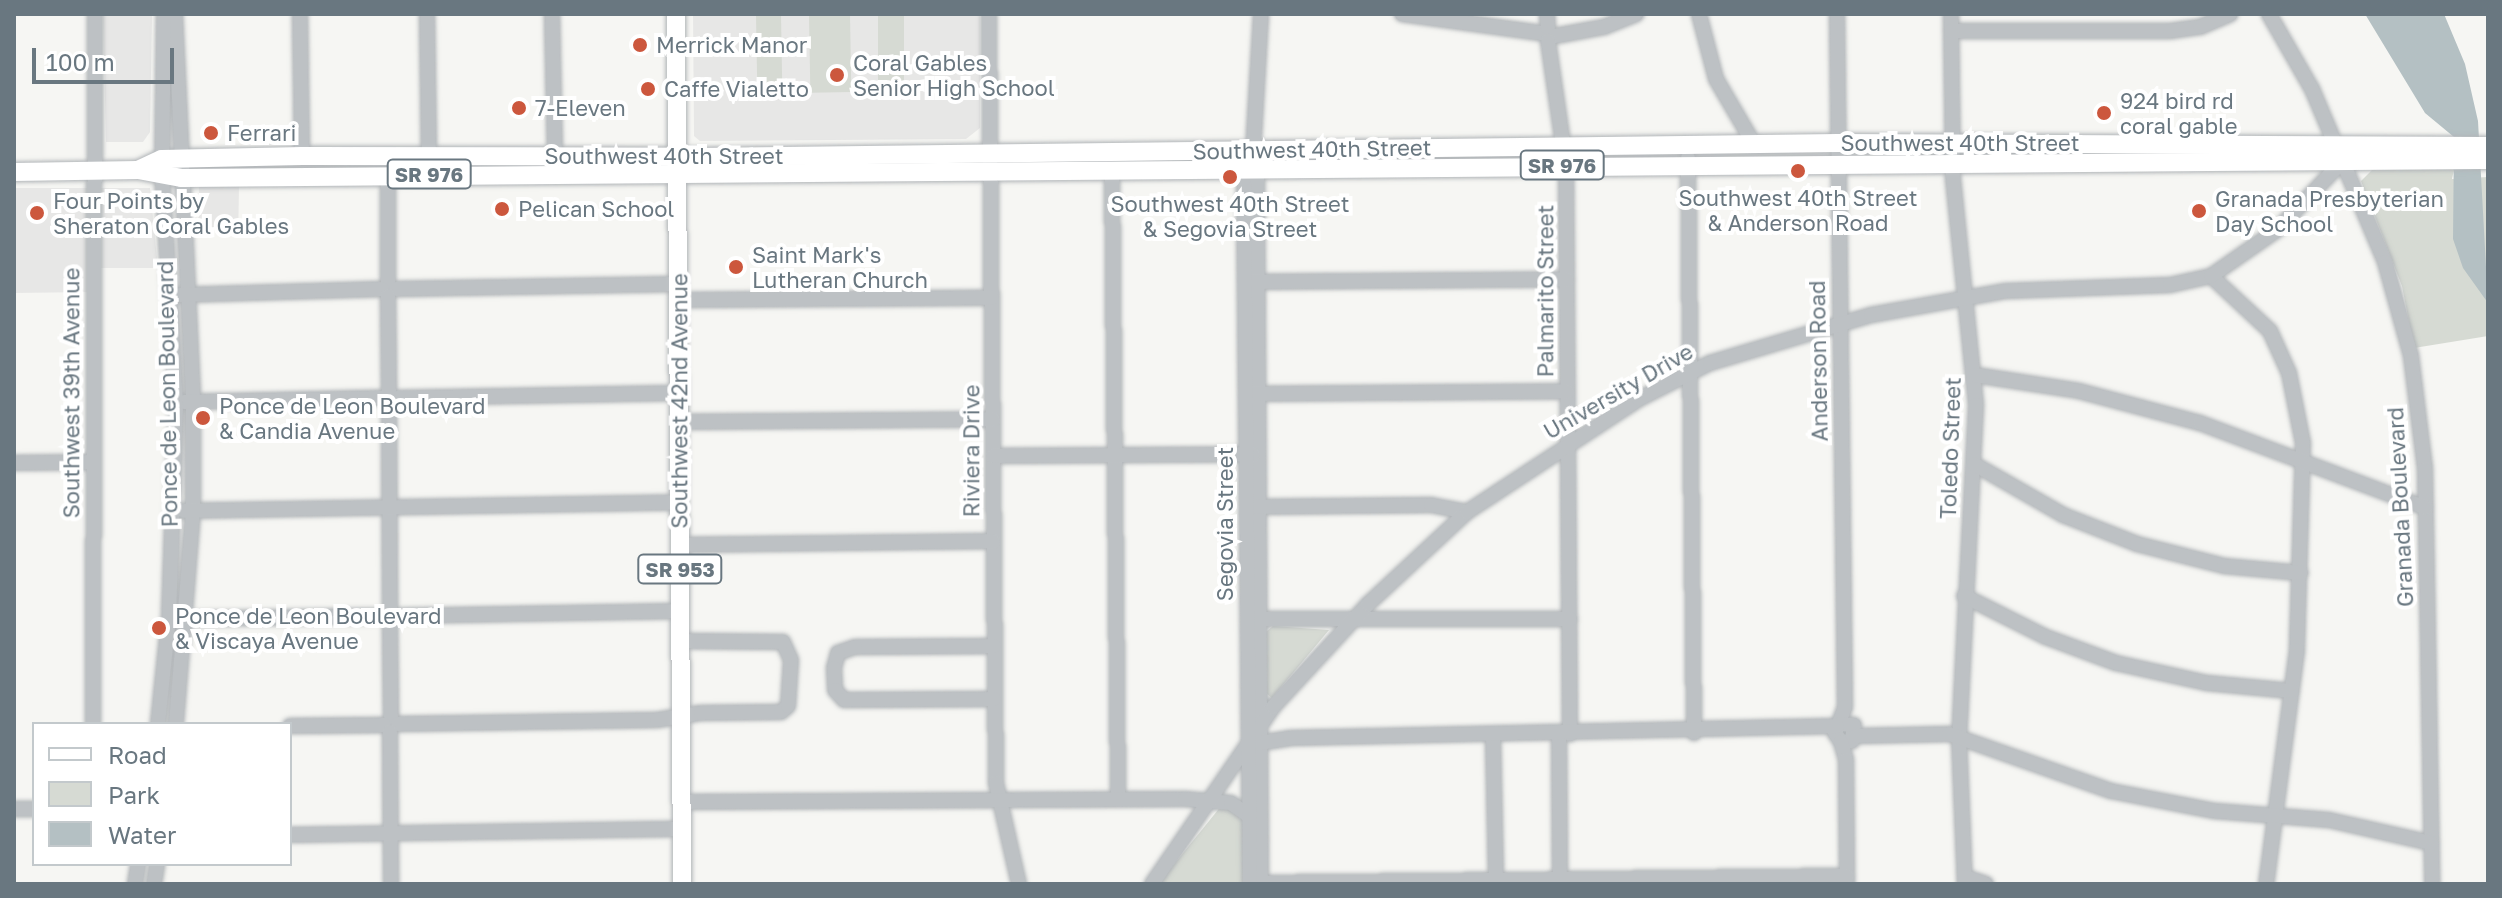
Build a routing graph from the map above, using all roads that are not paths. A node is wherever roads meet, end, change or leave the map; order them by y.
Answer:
1 (95, 14) edge
2 (164, 14) edge
3 (175, 14) edge
4 (300, 14) edge
5 (427, 14) edge
6 (552, 14) edge
7 (676, 14) edge
8 (989, 14) edge
9 (1261, 14) edge
10 (1402, 14) edge
11 (1636, 14) edge
12 (1699, 14) edge
13 (1837, 14) edge
14 (1951, 14) edge
15 (2230, 14) edge
16 (2269, 14) edge
17 (1548, 30) edge
18 (1951, 31) junction
19 (1754, 144) junction
20 (2334, 144) junction
21 (1838, 152) junction
22 (1952, 152) junction
23 (2486, 153) edge
24 (1688, 154) junction
25 (2448, 154) junction
26 (1566, 155) junction
27 (302, 156) junction
28 (429, 156) junction
29 (555, 156) junction
30 (1254, 158) junction
31 (990, 162) junction
32 (2340, 164) junction
33 (168, 165) junction
34 (677, 166) junction
35 (1112, 170) junction
36 (14, 172) edge
37 (95, 172) junction
38 (441, 173) junction
39 (388, 174) junction
40 (182, 178) junction
41 (2211, 276) junction
42 (1567, 279) junction
43 (1251, 282) junction
44 (389, 289) junction
45 (678, 292) junction
46 (190, 294) junction
47 (172, 295) junction
48 (1967, 296) junction
49 (992, 298) junction
50 (1840, 323) junction
51 (1691, 371) junction
52 (1975, 375) junction
53 (1567, 391) junction
54 (679, 393) junction
55 (1252, 394) junction
56 (389, 398) junction
57 (193, 401) junction
58 (176, 403) junction
59 (993, 419) junction
60 (679, 422) junction
61 (1568, 443) junction
62 (1252, 454) junction
63 (993, 456) junction
64 (1115, 456) junction
65 (2304, 458) junction
66 (92, 462) junction
67 (14, 463) edge
68 (1974, 464) junction
69 (679, 502) junction
70 (1253, 507) junction
71 (390, 508) junction
72 (2426, 508) junction
73 (174, 511) junction
74 (193, 511) junction
75 (1467, 512) junction
76 (993, 541) junction
77 (680, 545) junction
78 (2301, 573) junction
79 (1964, 596) junction
80 (681, 611) junction
81 (390, 616) junction
82 (169, 618) junction
83 (186, 619) junction
84 (1254, 619) junction
85 (1570, 619) junction
86 (1352, 621) junction
87 (681, 641) junction
88 (994, 646) junction
89 (2292, 691) junction
90 (994, 699) junction
91 (680, 716) junction
92 (93, 722) edge
93 (158, 722) edge
94 (176, 722) edge
95 (391, 724) junction
96 (1261, 725) junction
97 (292, 726) edge
98 (1846, 732) junction
99 (1694, 733) junction
100 (1564, 734) junction
101 (1493, 736) junction
102 (1959, 737) junction
103 (1255, 744) junction
104 (998, 798) junction
105 (1118, 798) junction
106 (1209, 801) junction
107 (680, 802) junction
108 (1249, 816) junction
109 (2276, 816) junction
110 (681, 829) junction
111 (391, 834) junction
112 (292, 835) edge
113 (2431, 843) junction
114 (1847, 880) edge
115 (1965, 880) edge
116 (1496, 882) edge
117 (1560, 882) edge
118 (391, 884) edge
119 (682, 884) edge
120 (1019, 884) edge
121 (1152, 884) edge
122 (1250, 884) edge
123 (1261, 884) edge
124 (1986, 884) edge
125 (2266, 884) edge
126 (2432, 884) edge

1 - 37 street, Southwest 39th Avenue
2 - 33 street, Ponce de Leon Boulevard
3 - 33 street, Ponce de Leon Boulevard
4 - 27 street
5 - 28 street
6 - 29 street
7 - 34 main road, Southwest 42nd Avenue / SR 953
8 - 31 street, Riviera Drive
9 - 30 street, Segovia Street
10 - 17 street
11 - 17 street
12 - 19 street
13 - 21 street, Anderson Road
14 - 18 street, Toledo Street
15 - 18 street
16 - 20 street, Granada Boulevard
17 - 26 street, Palmarito Street
18 - 22 street, Toledo Street
19 - 21 main road, Southwest 40th Street / SR 976
19 - 24 main road, Southwest 40th Street / SR 976
20 - 22 main road, Southwest 40th Street / SR 976
20 - 25 main road, Southwest 40th Street / SR 976
20 - 32 street, Granada Boulevard
21 - 22 main road, Southwest 40th Street / SR 976
21 - 24 main road, Southwest 40th Street / SR 976
21 - 50 street, Anderson Road
22 - 32 main road, Southwest 40th Street / SR 976
22 - 48 street, Toledo Street
23 - 25 main road, Southwest 40th Street / SR 976
24 - 26 main road, Southwest 40th Street / SR 976
24 - 51 street
25 - 32 main road, Southwest 40th Street / SR 976
26 - 30 main road, Southwest 40th Street / SR 976
26 - 42 street, Palmarito Street
27 - 28 main road, Southwest 40th Street / SR 976
27 - 33 main road, Southwest 40th Street / SR 976
28 - 29 main road, Southwest 40th Street / SR 976
28 - 38 street
29 - 34 main road, Southwest 40th Street / SR 976
30 - 31 main road, Southwest 40th Street / SR 976
30 - 35 main road, Southwest 40th Street / SR 976
30 - 43 street, Segovia Street
31 - 34 main road, Southwest 40th Street / SR 976
31 - 35 main road, Southwest 40th Street / SR 976
31 - 49 street, Riviera Drive
32 - 41 street, University Drive
32 - 72 street, Granada Boulevard
33 - 37 main road, Southwest 40th Street / SR 976
33 - 40 main road, Southwest 40th Street / SR 976
33 - 47 street, Ponce de Leon Boulevard
34 - 38 main road, Southwest 40th Street / SR 976
34 - 45 main road, Southwest 42nd Avenue / SR 953
35 - 64 street
36 - 37 main road, Southwest 40th Street / SR 976
37 - 66 street, Southwest 39th Avenue
38 - 39 main road, Southwest 40th Street / SR 976
39 - 40 main road, Southwest 40th Street / SR 976
39 - 44 street
40 - 46 street, Ponce de Leon Boulevard
41 - 48 street, University Drive
41 - 65 street
42 - 43 street
42 - 53 street, Palmarito Street
43 - 55 street, Segovia Street
44 - 45 street
44 - 46 street
44 - 56 street
45 - 49 street
45 - 54 main road, Southwest 42nd Avenue / SR 953
46 - 47 street
46 - 57 street, Ponce de Leon Boulevard
47 - 58 street, Ponce de Leon Boulevard
48 - 50 street, University Drive
48 - 52 street, Toledo Street
49 - 59 street, Riviera Drive
50 - 51 street, University Drive
50 - 98 street, Anderson Road
51 - 61 street, University Drive
51 - 99 street
52 - 65 street
52 - 68 street, Toledo Street
53 - 55 street
53 - 61 street, Palmarito Street
54 - 56 street
54 - 60 main road, Southwest 42nd Avenue / SR 953
55 - 62 street, Segovia Street
56 - 57 street
56 - 71 street
57 - 58 street
57 - 74 street, Ponce de Leon Boulevard
58 - 73 street, Ponce de Leon Boulevard
59 - 60 street
59 - 63 street, Riviera Drive
60 - 69 main road, Southwest 42nd Avenue / SR 953
61 - 75 street, University Drive
61 - 85 street, Palmarito Street
62 - 64 street
62 - 70 street, Segovia Street
63 - 64 street
63 - 76 street, Riviera Drive
64 - 105 street
65 - 72 street
65 - 78 street
66 - 67 street
66 - 92 street, Southwest 39th Avenue
68 - 78 street
68 - 79 street, Toledo Street
69 - 71 street
69 - 77 main road, Southwest 42nd Avenue / SR 953
70 - 75 street
70 - 84 street, Segovia Street
71 - 74 street
71 - 81 street
72 - 113 street, Granada Boulevard
73 - 74 street
73 - 82 street, Ponce de Leon Boulevard
74 - 83 street, Ponce de Leon Boulevard
75 - 86 street, University Drive
76 - 77 street
76 - 88 street, Riviera Drive
77 - 80 main road, Southwest 42nd Avenue / SR 953
78 - 89 street
79 - 89 street
79 - 102 street, Toledo Street
80 - 81 street
80 - 87 main road, Southwest 42nd Avenue / SR 953
81 - 83 street
81 - 95 street
82 - 83 street
82 - 93 street, Ponce de Leon Boulevard
83 - 94 street, Ponce de Leon Boulevard
84 - 86 street
84 - 96 street, Segovia Street
84 - 103 street, Segovia Street
85 - 86 street
85 - 100 street, Palmarito Street
86 - 96 street, University Drive
87 - 91 main road, Southwest 42nd Avenue / SR 953
87 - 91 street
88 - 90 street, Riviera Drive
88 - 90 street
89 - 109 street
90 - 104 street, Riviera Drive
91 - 95 street
91 - 107 main road, Southwest 42nd Avenue / SR 953
95 - 97 street
95 - 111 street
96 - 103 street, University Drive
98 - 99 street
98 - 102 street
98 - 114 street
99 - 100 street
100 - 101 street
100 - 117 street, Palmarito Street
101 - 103 street
101 - 116 street
102 - 109 street
102 - 115 street, Toledo Street
103 - 106 street, University Drive
103 - 108 street, Segovia Street
103 - 123 street, Segovia Street
104 - 105 street
104 - 107 street
104 - 120 street, Riviera Drive
105 - 106 street
106 - 108 street
106 - 121 street, University Drive
107 - 110 main road, Southwest 42nd Avenue / SR 953
108 - 122 street, Segovia Street
109 - 113 street
109 - 125 street
110 - 111 street
110 - 119 main road, Southwest 42nd Avenue / SR 953
111 - 112 street
111 - 118 street
113 - 126 street, Granada Boulevard
114 - 117 street
115 - 124 street
116 - 117 street
116 - 123 street
122 - 123 street

